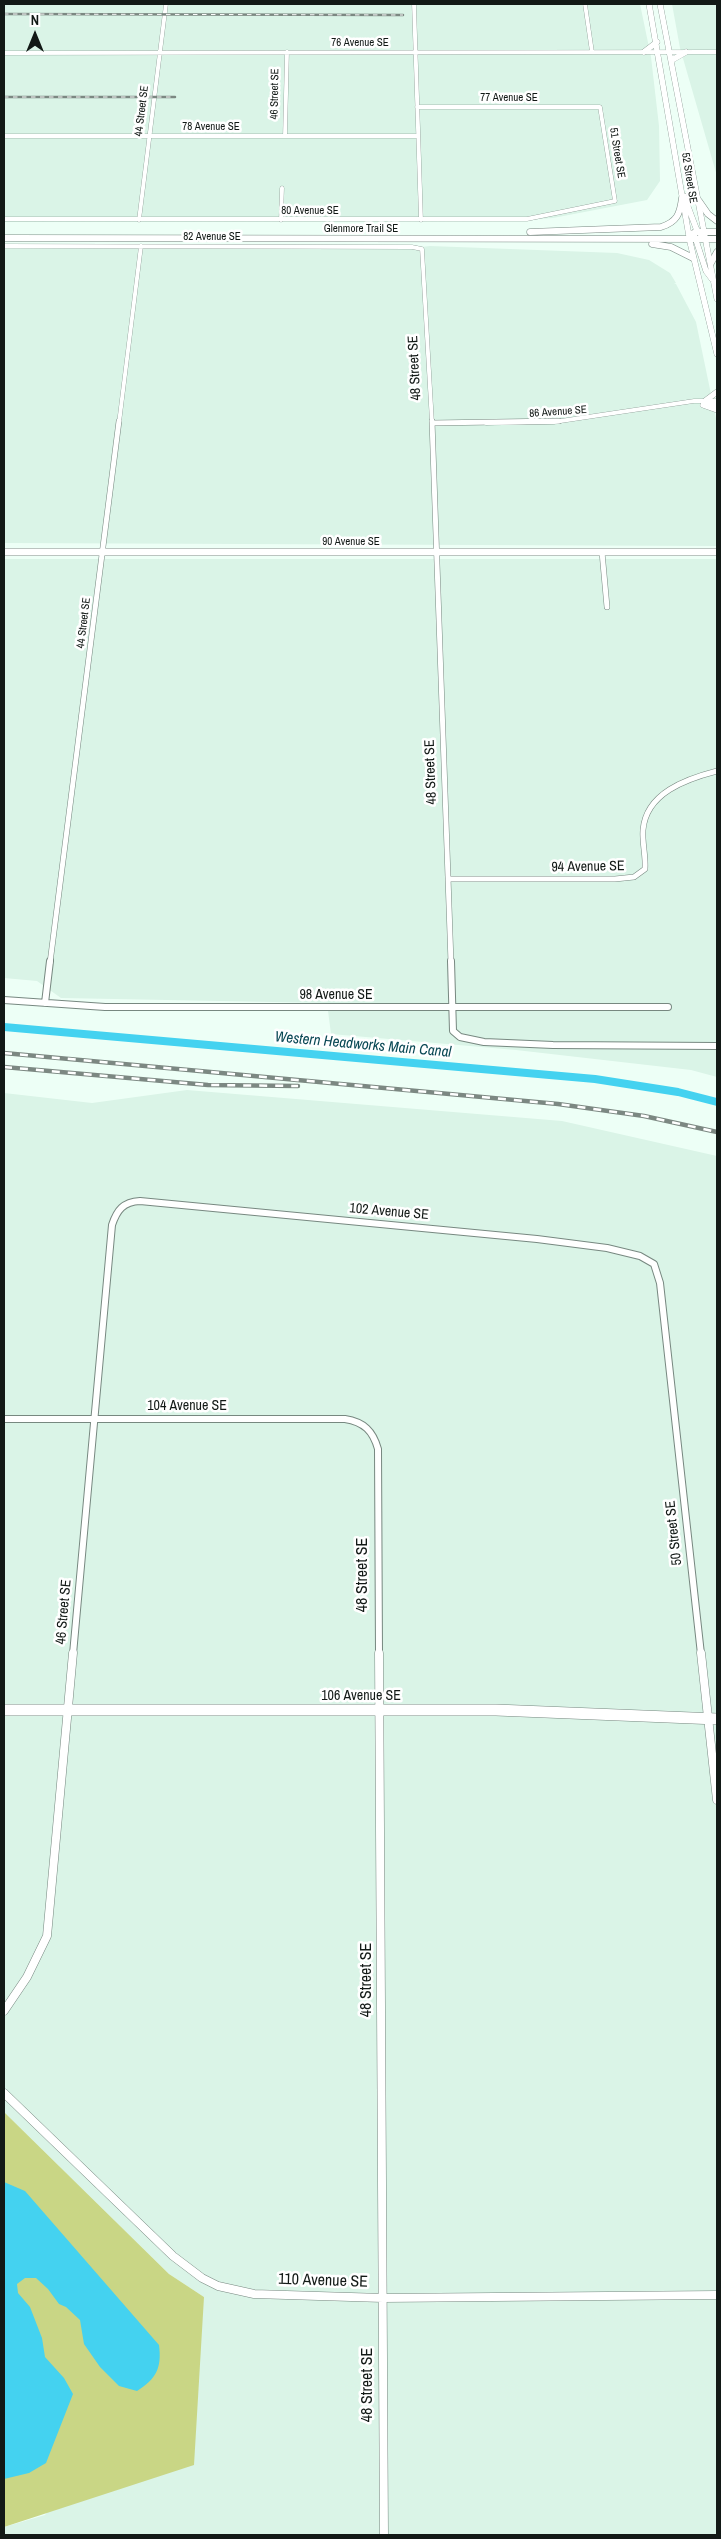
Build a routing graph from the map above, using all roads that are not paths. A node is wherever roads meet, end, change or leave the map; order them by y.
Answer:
1 (166, 4) edge
2 (414, 4) edge
3 (585, 4) edge
4 (649, 4) edge
5 (660, 4) edge
6 (657, 42) junction
7 (287, 52) junction
8 (415, 52) junction
9 (592, 52) junction
10 (644, 52) junction
11 (658, 52) junction
12 (671, 52) junction
13 (686, 52) junction
14 (717, 52) edge
15 (4, 53) edge
16 (160, 53) junction
17 (672, 60) junction
18 (417, 107) junction
19 (600, 107) joint
20 (4, 136) edge
21 (149, 136) junction
22 (286, 136) junction
23 (418, 136) junction
24 (282, 188) dead end
25 (682, 195) junction
26 (615, 201) joint
27 (699, 201) junction
28 (4, 219) edge
29 (139, 220) junction
30 (281, 220) junction
31 (421, 220) junction
32 (717, 221) edge
33 (4, 232) edge
34 (530, 232) junction
35 (697, 235) junction
36 (717, 236) edge
37 (4, 238) edge
38 (506, 239) junction
39 (4, 246) edge
40 (140, 246) junction
41 (420, 248) joint
42 (717, 252) edge
43 (693, 258) junction
44 (710, 263) junction
45 (714, 282) junction
46 (717, 299) edge
47 (717, 354) edge
48 (717, 392) edge
49 (717, 400) edge
50 (704, 403) junction
51 (717, 405) edge
52 (717, 410) edge
53 (432, 423) junction
54 (717, 548) edge
55 (4, 552) edge
56 (103, 552) junction
57 (436, 552) junction
58 (602, 552) junction
59 (698, 552) junction
60 (717, 552) edge
61 (607, 607) dead end
62 (717, 770) edge
63 (448, 879) junction
64 (4, 1000) edge
65 (45, 1003) junction
66 (453, 1007) junction
67 (668, 1007) dead end
68 (717, 1046) edge
69 (120, 1206) joint
70 (654, 1264) joint
71 (4, 1419) edge
72 (94, 1419) junction
73 (369, 1427) joint
74 (4, 1710) edge
75 (67, 1710) junction
76 (378, 1710) junction
77 (712, 1719) edge
78 (717, 1800) edge
79 (4, 2010) edge
80 (4, 2093) edge
81 (717, 2295) edge
82 (383, 2298) junction
83 (384, 2535) edge

1 - 16 street, 44 Street SE
2 - 8 street
3 - 9 street
4 - 6 main road, 52 Street SE
5 - 12 main road, 52 Street SE
6 - 10 main road
6 - 11 main road, 52 Street SE
7 - 8 street, 76 Avenue SE
7 - 16 street, 76 Avenue SE
7 - 22 street, 46 Street SE
8 - 9 street, 76 Avenue SE
8 - 18 street
9 - 10 street, 76 Avenue SE
10 - 11 street, 76 Avenue SE
11 - 12 street, 76 Avenue SE
11 - 25 main road, 52 Street SE
12 - 13 street, 76 Avenue SE
12 - 17 main road, 52 Street SE
13 - 14 street, 76 Avenue SE
13 - 17 main road
15 - 16 street, 76 Avenue SE
16 - 21 street, 44 Street SE
17 - 27 main road, 52 Street SE
18 - 19 street, 77 Avenue SE
18 - 23 street
19 - 26 street, 51 Street SE
20 - 21 street, 78 Avenue SE
21 - 22 street, 78 Avenue SE
21 - 29 street, 44 Street SE
22 - 23 street, 78 Avenue SE
23 - 31 street
24 - 30 street
25 - 34 main road
25 - 35 main road, 52 Street SE
25 - 35 main road
26 - 31 street, 80 Avenue SE
27 - 32 main road
27 - 35 main road, 52 Street SE
28 - 29 street, 80 Avenue SE
29 - 30 street, 80 Avenue SE
30 - 31 street, 80 Avenue SE
33 - 34 main road, Glenmore Trail SE
34 - 35 main road, Glenmore Trail SE
35 - 36 main road, Glenmore Trail SE
35 - 38 main road, Glenmore Trail SE
35 - 43 main road, 52 Street SE
35 - 44 main road, 52 Street SE
35 - 45 main road
37 - 38 main road, Glenmore Trail SE
38 - 43 main road
39 - 40 street, 82 Avenue SE
40 - 41 street, 82 Avenue SE
40 - 56 street, 44 Street SE
41 - 53 street, 48 Street SE
42 - 44 main road
43 - 47 main road, 52 Street SE
44 - 45 main road, 52 Street SE
45 - 46 main road, 52 Street SE
48 - 50 main road
49 - 50 street, 86 Avenue SE
50 - 51 street, 86 Avenue SE
50 - 52 main road
50 - 53 street, 86 Avenue SE
53 - 57 street, 48 Street SE
54 - 59 main road, 90 Avenue SE
55 - 56 main road, 90 Avenue SE
56 - 57 main road, 90 Avenue SE
56 - 65 street, 44 Street SE
57 - 58 main road, 90 Avenue SE
57 - 63 street, 48 Street SE
58 - 59 main road, 90 Avenue SE
58 - 61 street
59 - 60 main road, 90 Avenue SE
62 - 63 street, 94 Avenue SE
63 - 66 street, 48 Street SE
64 - 65 street, 98 Avenue SE
65 - 66 street, 98 Avenue SE
66 - 67 street, 98 Avenue SE
66 - 68 street, 48 Street SE
69 - 70 street, 102 Avenue SE
69 - 72 street, 46 Street SE
70 - 77 street, 50 Street SE
71 - 72 street, 104 Avenue SE
72 - 73 street, 104 Avenue SE
72 - 75 street, 46 Street SE
73 - 76 street, 48 Street SE
74 - 75 main road, 106 Avenue SE
75 - 76 main road, 106 Avenue SE
75 - 79 street, 46 Street SE
76 - 77 main road, 106 Avenue SE
76 - 82 street, 48 Street SE
77 - 78 street, 50 Street SE
80 - 82 street, 110 Avenue SE
81 - 82 street, 110 Avenue SE
82 - 83 street, 48 Street SE

